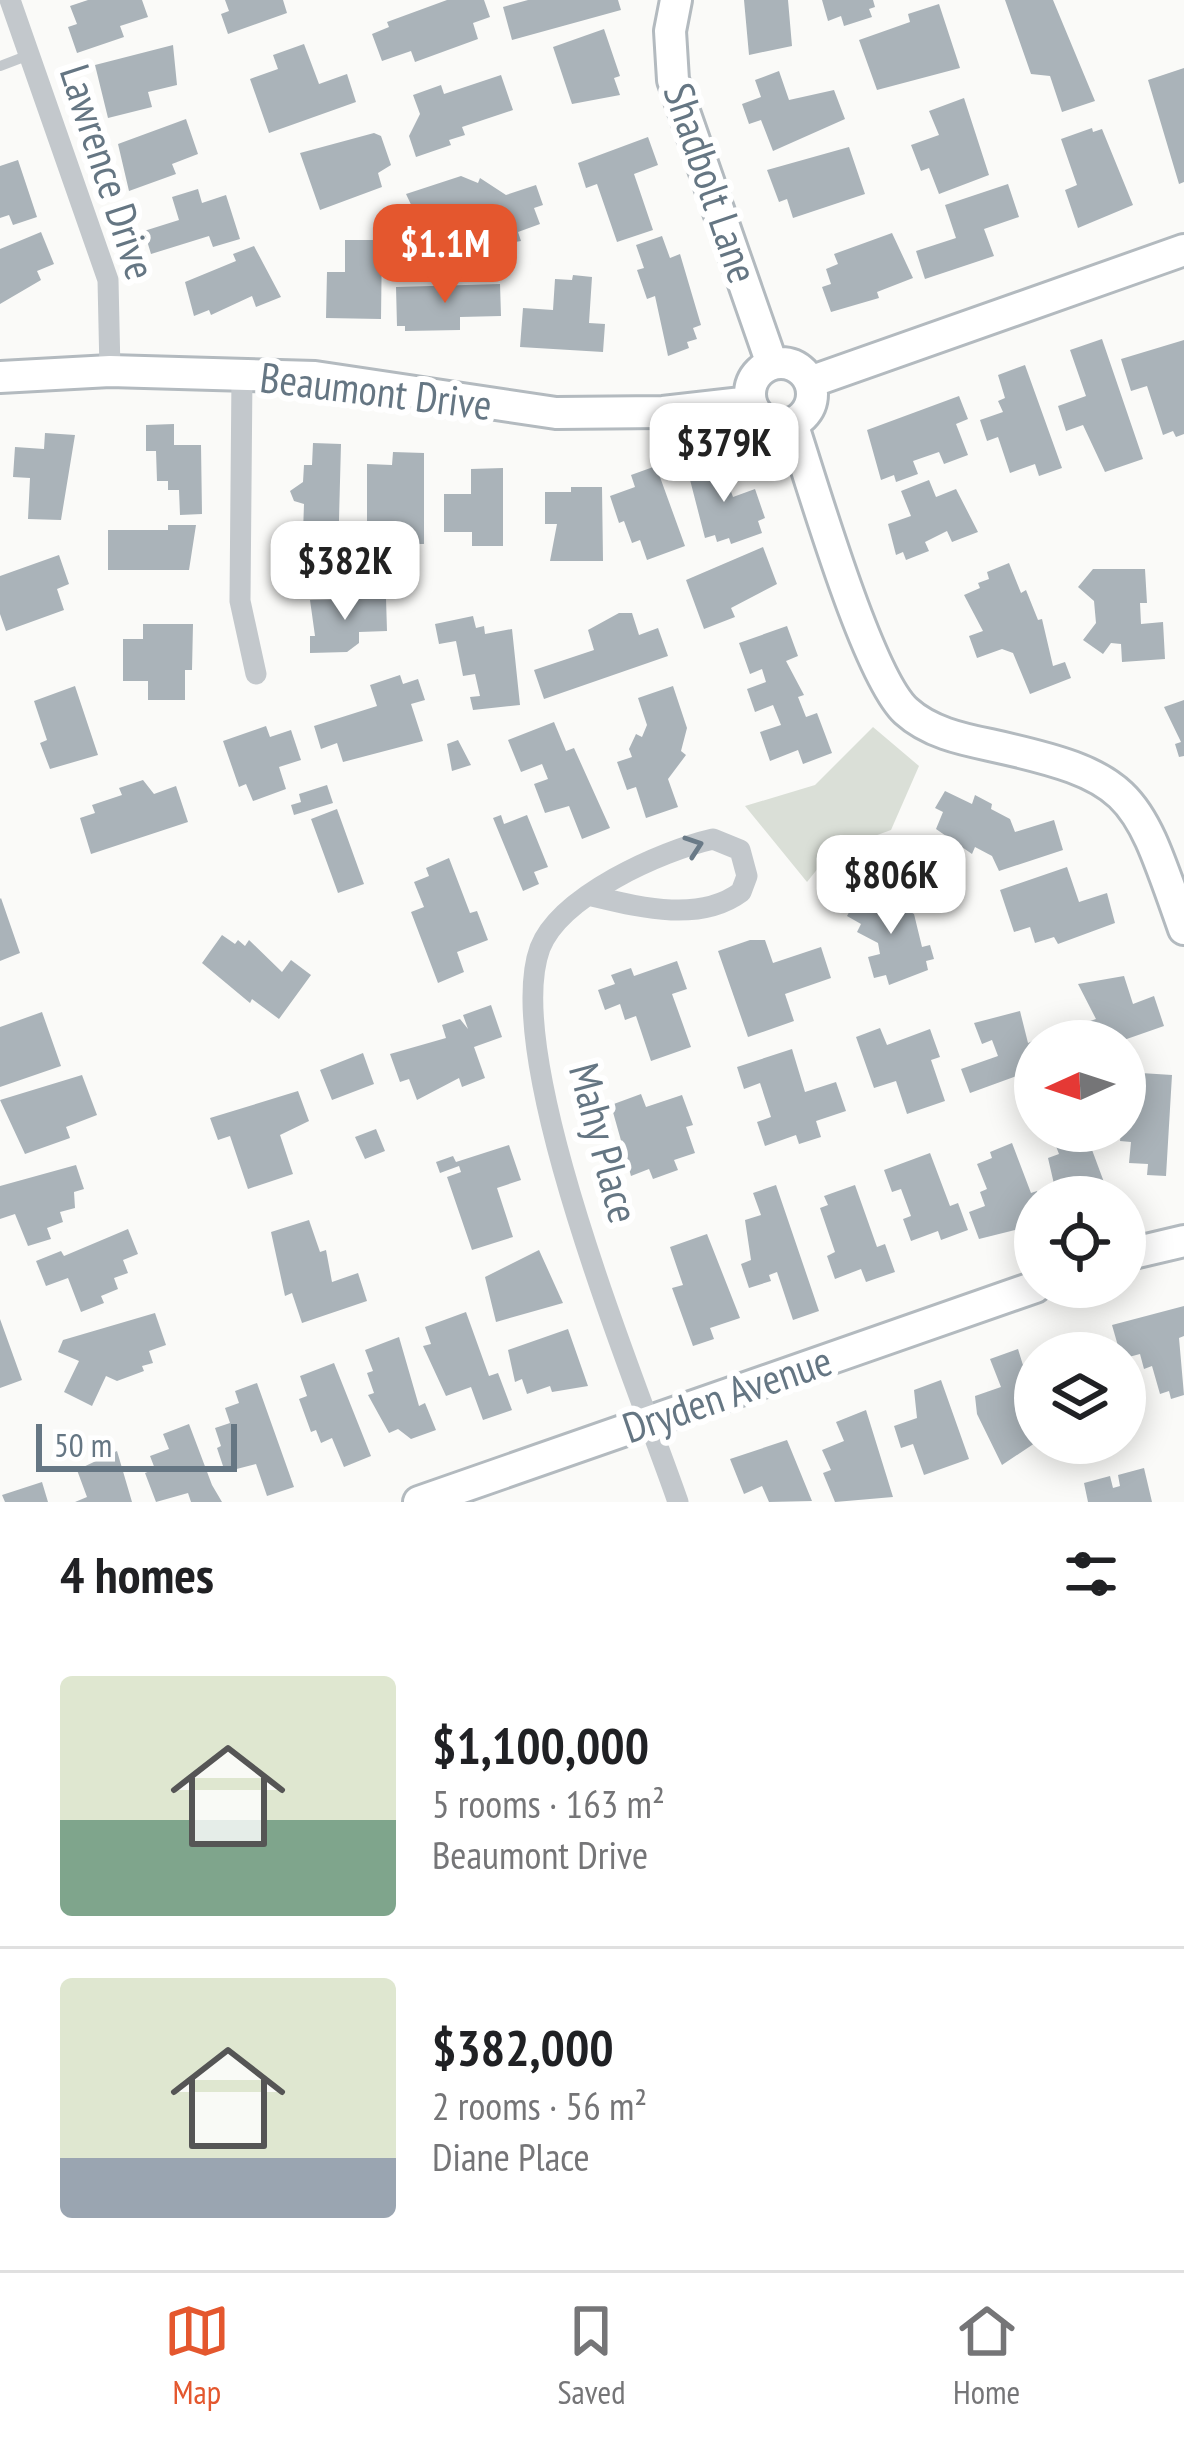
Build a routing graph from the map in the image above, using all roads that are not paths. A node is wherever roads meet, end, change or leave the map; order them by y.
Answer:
1 (10, 0) edge
2 (676, 0) edge
3 (29, 56) junction
4 (0, 66) edge
5 (1184, 250) edge
6 (772, 364) junction
7 (110, 371) junction
8 (242, 374) junction
9 (0, 377) edge
10 (810, 382) junction
11 (751, 402) junction
12 (791, 423) junction
13 (256, 674) dead end
14 (588, 895) junction
15 (1184, 929) edge
16 (1184, 1241) edge
17 (1146, 1251) edge
18 (1014, 1294) edge
19 (651, 1421) junction
20 (419, 1502) edge
21 (679, 1502) edge

1 - 3 street, Lawrence Drive
2 - 6 street, Shadbolt Lane
3 - 4 lane
3 - 7 street, Lawrence Drive
5 - 10 street
6 - 10 street
6 - 11 street
7 - 8 street, Beaumont Drive
7 - 9 street, Beaumont Drive
8 - 11 street, Beaumont Drive
8 - 13 street
10 - 12 street
11 - 12 street
12 - 15 street
14 -> 14 street, Mahy Place
14 - 19 street, Mahy Place
16 - 17 street
18 - 19 street, Dryden Avenue
19 - 20 street, Dryden Avenue
19 - 21 street, Mahy Place

